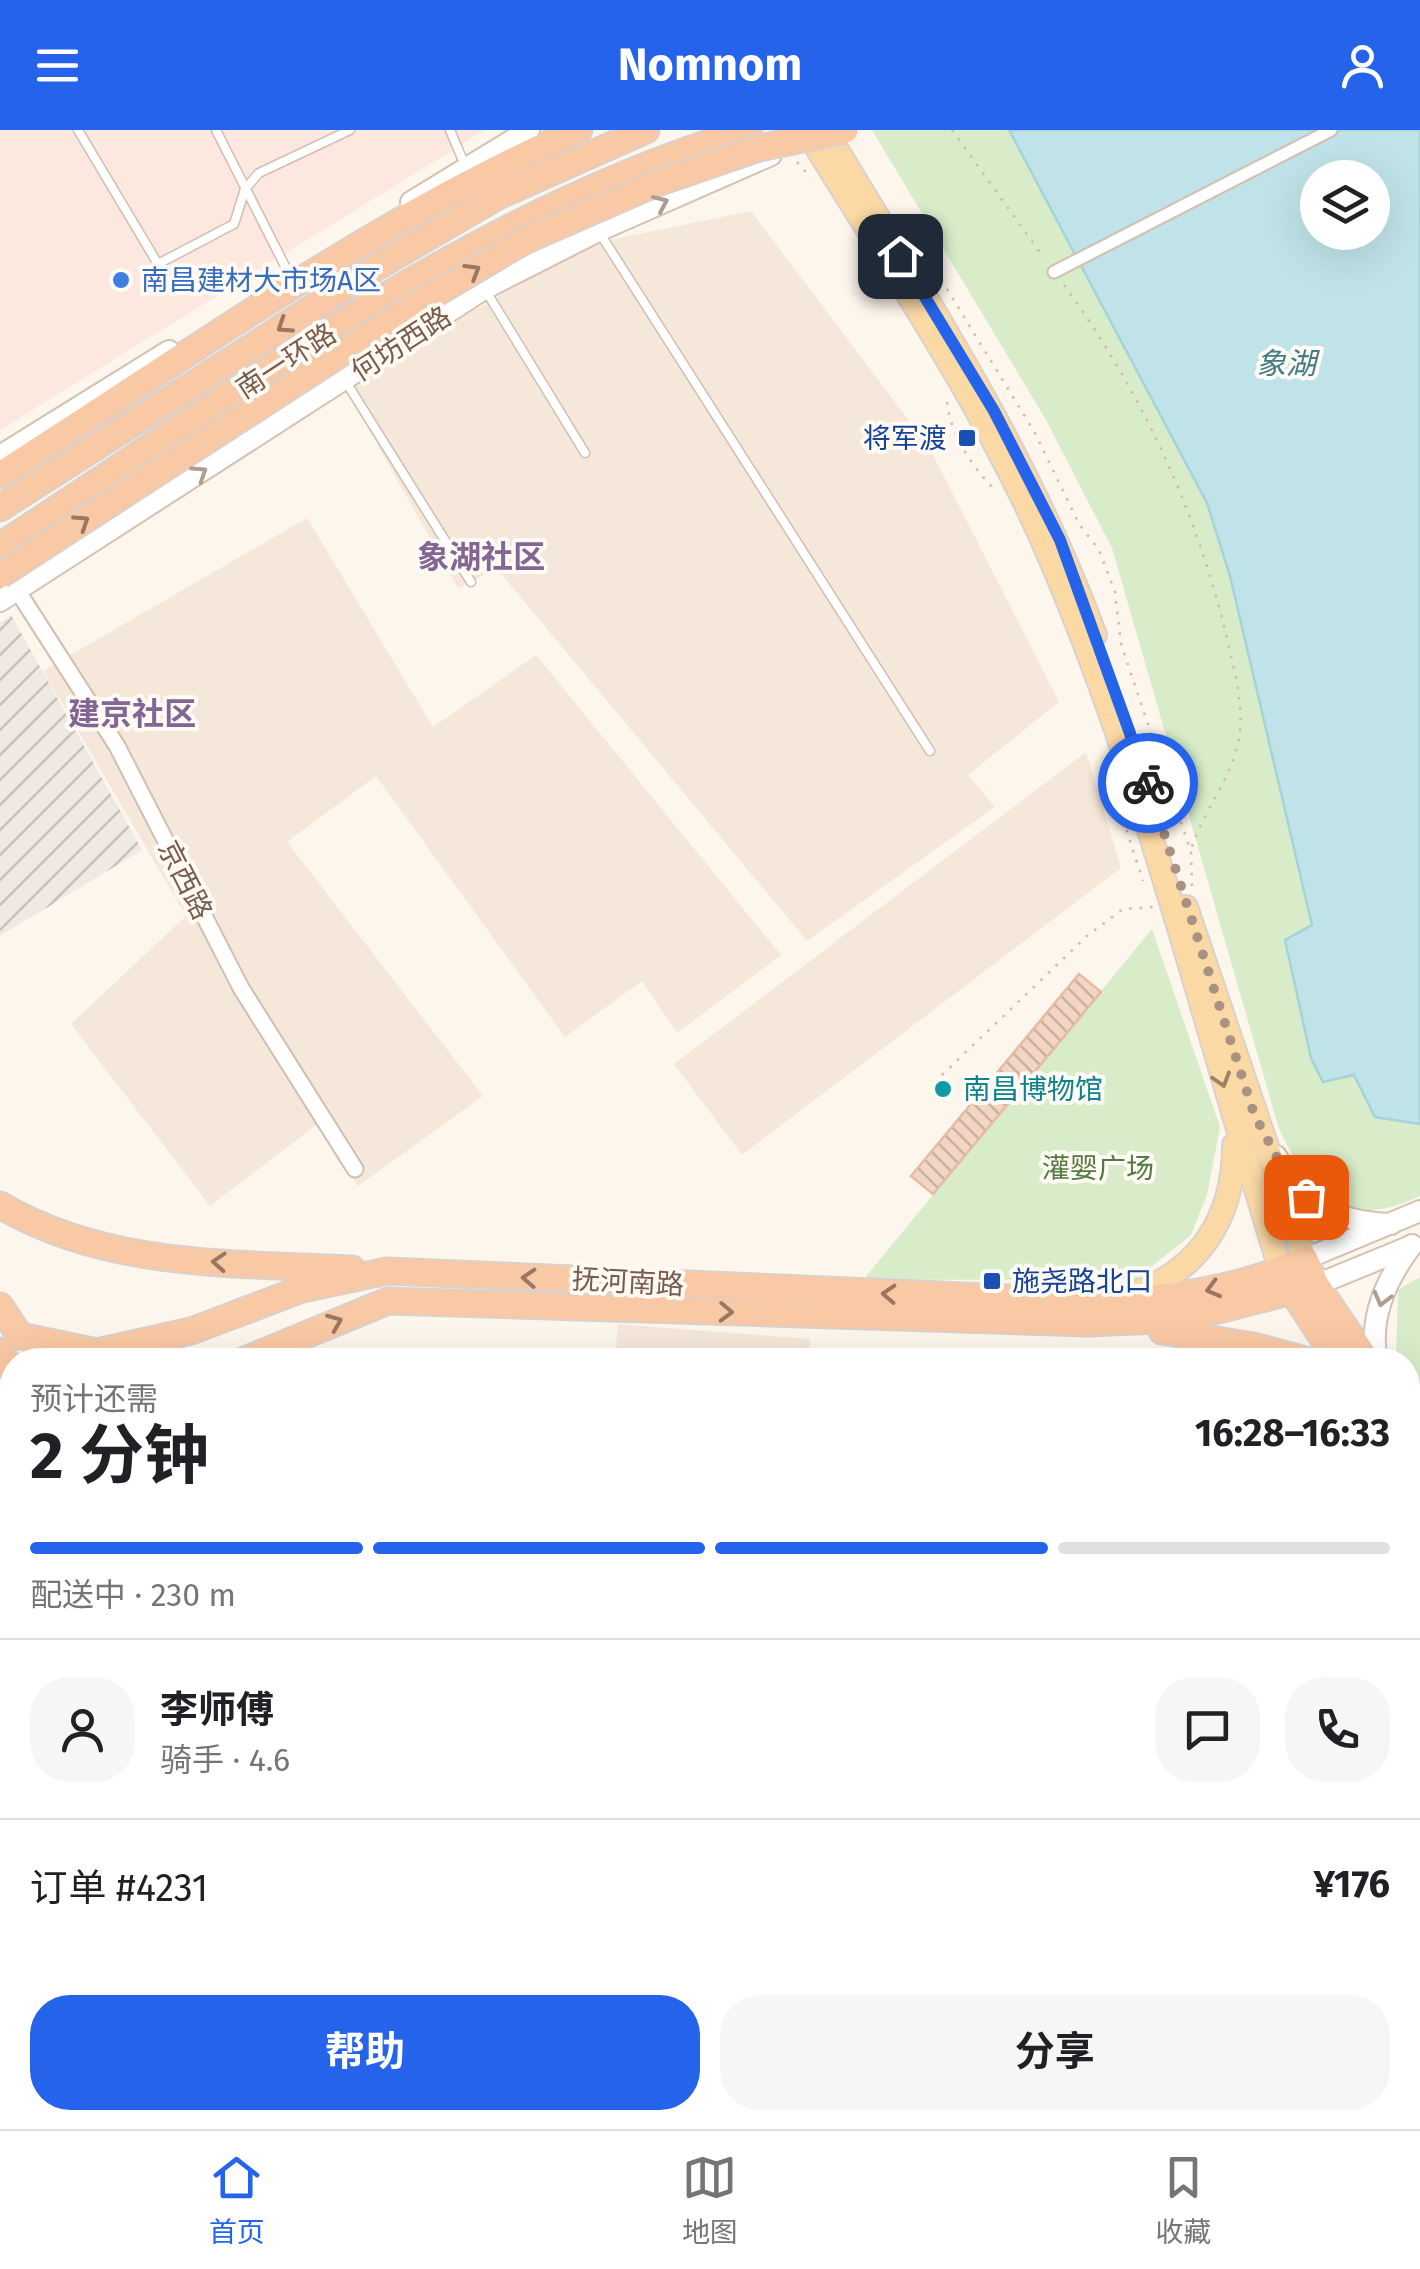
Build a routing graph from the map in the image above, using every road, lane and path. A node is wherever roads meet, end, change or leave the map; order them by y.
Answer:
1 (78, 130) edge
2 (216, 130) edge
3 (350, 130) edge
4 (450, 130) edge
5 (529, 130) edge
6 (580, 130) edge
7 (646, 130) edge
8 (750, 130) edge
9 (844, 130) edge
10 (952, 130) edge
11 (1331, 130) edge
12 (817, 132) edge
13 (786, 149) junction
14 (466, 168) junction
15 (818, 187) dead end
16 (245, 189) junction
17 (598, 231) junction
18 (1054, 272) junction
19 (290, 276) junction
20 (484, 289) junction
21 (345, 380) junction
22 (946, 390) dead end
23 (585, 454) dead end
24 (0, 456) edge
25 (0, 475) edge
26 (998, 493) dead end
27 (0, 508) edge
28 (0, 546) edge
29 (471, 582) dead end
30 (6, 589) edge
31 (930, 751) dead end
32 (1106, 765) dead end
33 (1190, 852) dead end
34 (942, 1074) dead end
35 (1244, 1117) junction
36 (354, 1168) dead end
37 (0, 1206) edge
38 (1420, 1211) edge
39 (1390, 1224) junction
40 (1416, 1244) edge
41 (1305, 1259) junction
42 (387, 1271) junction
43 (1296, 1283) junction
44 (1106, 1302) junction
45 (0, 1306) edge
46 (1087, 1323) junction
47 (190, 1332) junction
48 (10, 1343) edge
49 (58, 1348) edge
50 (116, 1348) edge
51 (164, 1348) edge
52 (274, 1348) edge
53 (1252, 1348) edge
54 (1331, 1348) edge
55 (1356, 1348) edge
56 (1377, 1348) edge

1 - 16 lane
2 - 16 lane
3 - 16 lane
4 - 14 lane
5 - 14 main road
6 - 25 highway
7 -> 27 highway, 南一环路
8 - 28 highway, 南一环路
30 -> 9 highway, bridge
10 - 18 path
11 - 18 street
12 - 13 main road, 何坊西路
12 - 35 main road
13 - 15 path
17 -> 13 main road, 何坊西路
14 - 19 main road
16 - 19 lane
17 - 20 main road, 何坊西路
17 - 31 lane
18 - 33 path
19 - 24 main road
20 - 21 main road, 何坊西路
20 - 23 lane
21 - 29 lane
30 -> 21 main road, 何坊西路
22 - 26 path
30 - 36 street, 京西路
32 - 34 path
35 - 39 main road
35 - 41 main road
35 - 43 main road
35 - 44 main road
42 -> 37 highway
38 - 39 main road
39 - 41 main road
40 - 43 main road
40 -> 56 main road
41 - 43 highway
44 -> 42 highway, 抚河南路
42 - 47 highway, 抚河南路
43 -> 44 highway, 抚河南路
43 - 46 highway, 抚河南路
43 - 54 highway
43 - 55 highway
45 - 48 highway
52 -> 46 highway, 抚河南路
46 - 53 highway
47 - 50 highway, 抚河南路
47 - 51 highway
48 - 49 highway, 抚河南路

